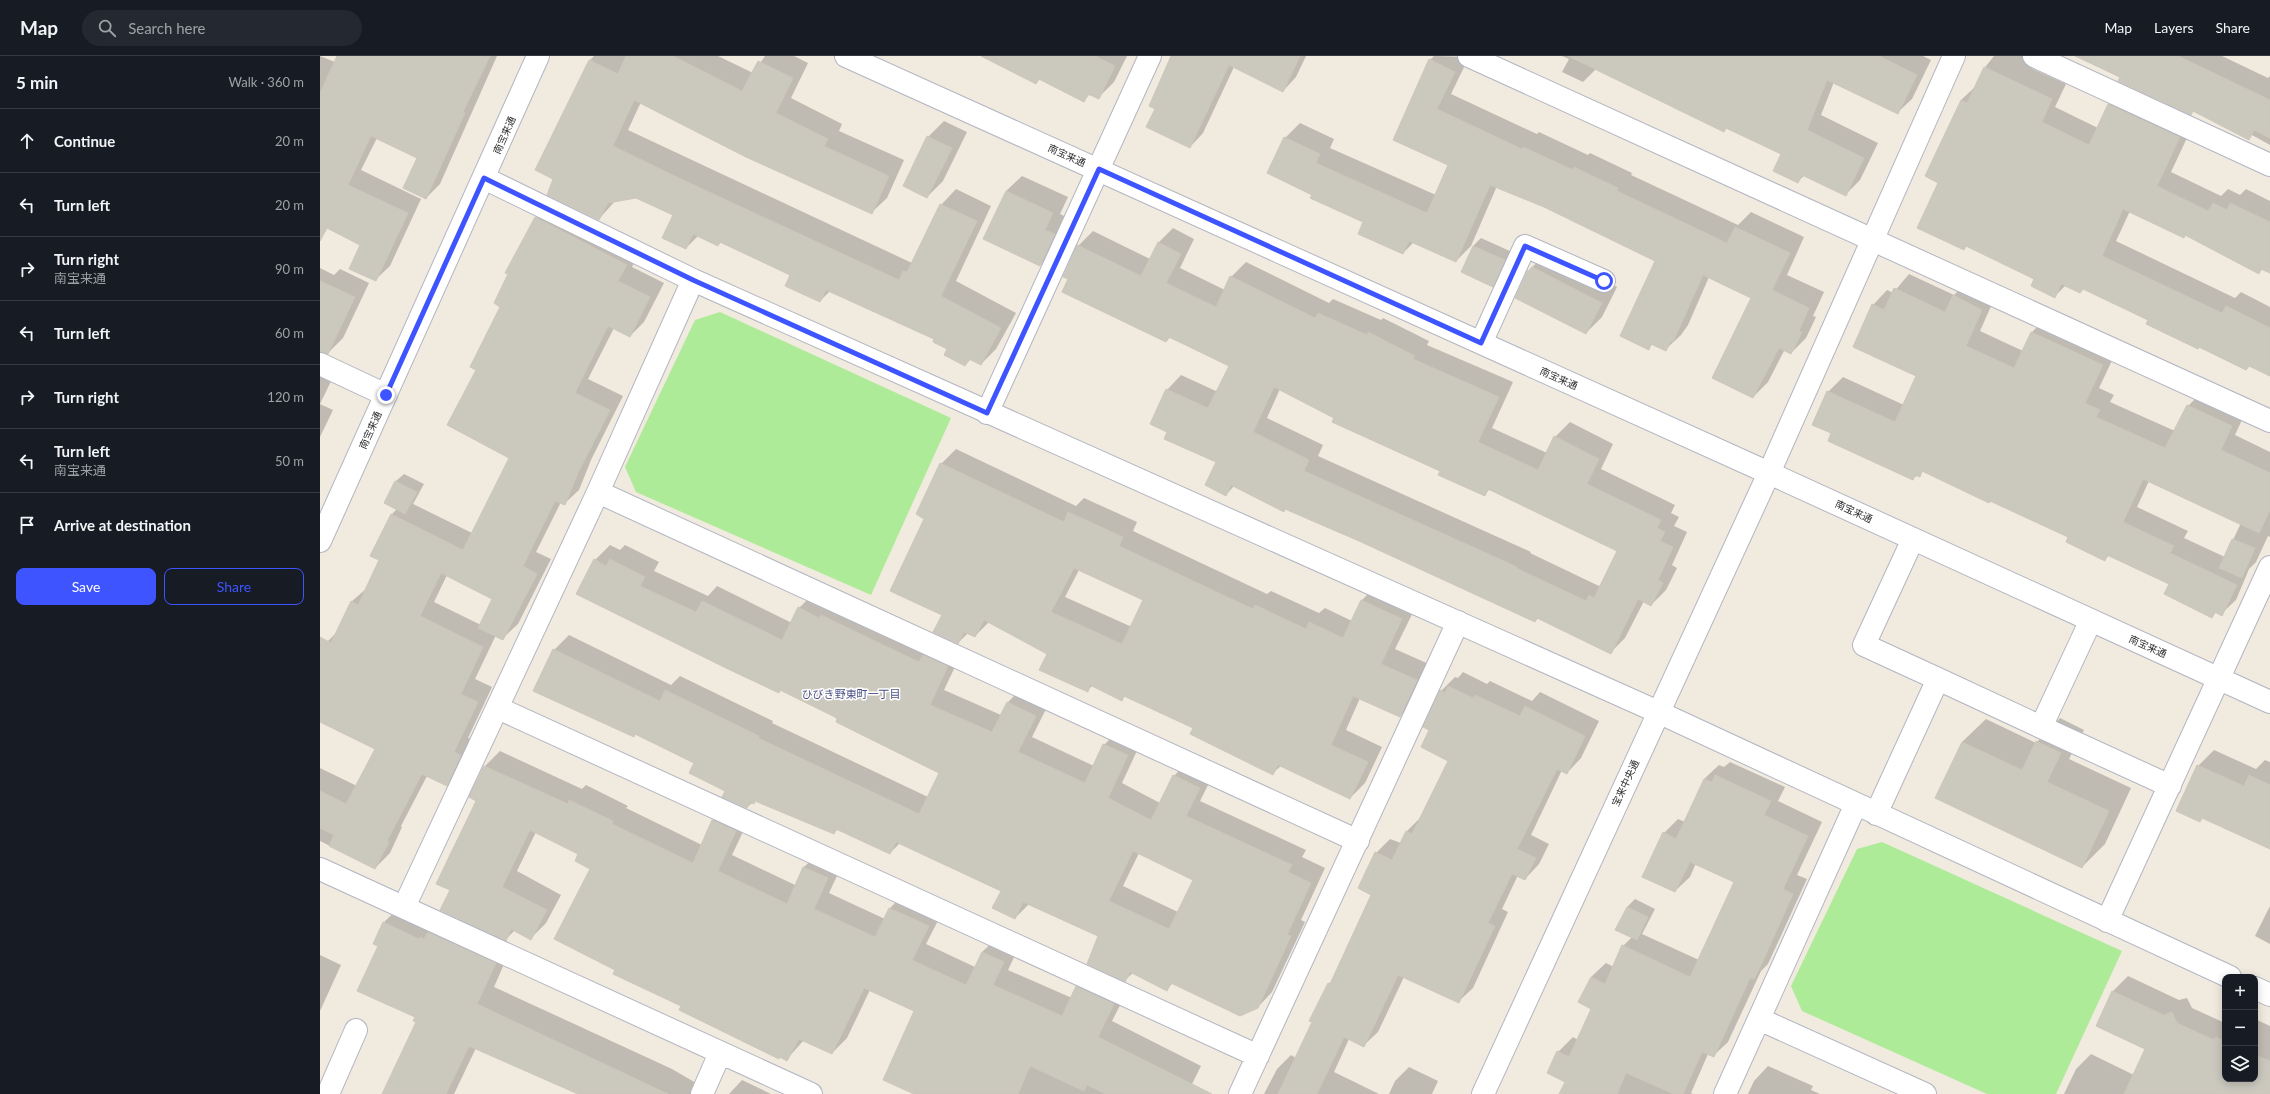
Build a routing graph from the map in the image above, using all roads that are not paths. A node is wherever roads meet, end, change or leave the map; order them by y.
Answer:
1 (538, 56) edge
2 (846, 56) edge
3 (1150, 56) edge
4 (1469, 56) edge
5 (1954, 56) edge
6 (2034, 56) edge
7 (2270, 165) edge
8 (1099, 169) junction
9 (484, 178) junction
10 (1873, 240) junction
11 (693, 280) junction
12 (1604, 281) dead end
13 (1481, 343) junction
14 (320, 364) edge
15 (386, 395) junction
16 (987, 413) junction
17 (2270, 421) edge
18 (1769, 472) junction
19 (598, 492) junction
20 (1913, 539) junction
21 (320, 541) edge
22 (2270, 566) edge
23 (2091, 620) junction
24 (1458, 622) junction
25 (2219, 678) junction
26 (1938, 679) junction
27 (2270, 702) edge
28 (498, 708) junction
29 (1658, 712) junction
30 (2041, 727) junction
31 (2170, 786) junction
32 (1856, 804) junction
33 (1876, 814) junction
34 (1358, 841) junction
35 (320, 869) edge
36 (404, 907) junction
37 (2107, 921) junction
38 (2223, 974) edge
39 (2258, 989) edge
40 (2270, 995) edge
41 (1759, 1019) junction
42 (356, 1030) dead end
43 (720, 1053) junction
44 (1258, 1056) junction
45 (328, 1094) edge
46 (702, 1094) edge
47 (811, 1094) edge
48 (1240, 1094) edge
49 (1483, 1094) edge
50 (1725, 1094) edge
51 (1925, 1094) edge

1 - 9 street, 南宝来通
2 - 8 street, 南宝来通
3 - 8 street
4 - 10 street
5 - 10 street, 宝来中央通
6 - 7 street
8 - 13 street, 南宝来通
8 - 16 street
9 - 11 street
9 - 15 street, 南宝来通
10 - 17 street
10 - 18 street, 宝来中央通
11 - 16 street
11 - 19 street
12 - 13 street
13 - 18 street, 南宝来通
14 - 15 street
15 - 21 street, 南宝来通
16 - 24 street
18 - 20 street, 南宝来通
18 - 29 street, 宝来中央通
19 - 28 street
19 - 34 street
20 - 23 street, 南宝来通
20 - 26 street
22 - 25 street
23 - 25 street, 南宝来通
23 - 30 street
24 - 29 street
24 - 34 street
25 - 27 street, 南宝来通
25 - 31 street
26 - 30 street
26 - 33 street
28 - 36 street
28 - 44 street
29 - 32 street
29 - 49 street, 宝来中央通
30 - 31 street
31 - 37 street
32 - 33 street
32 - 41 street
33 - 37 street
34 - 44 street
35 - 36 street
36 - 43 street
37 - 38 street
39 - 40 street
41 - 50 street
41 - 51 street
42 - 45 street
43 - 46 street
43 - 47 street
44 - 48 street

